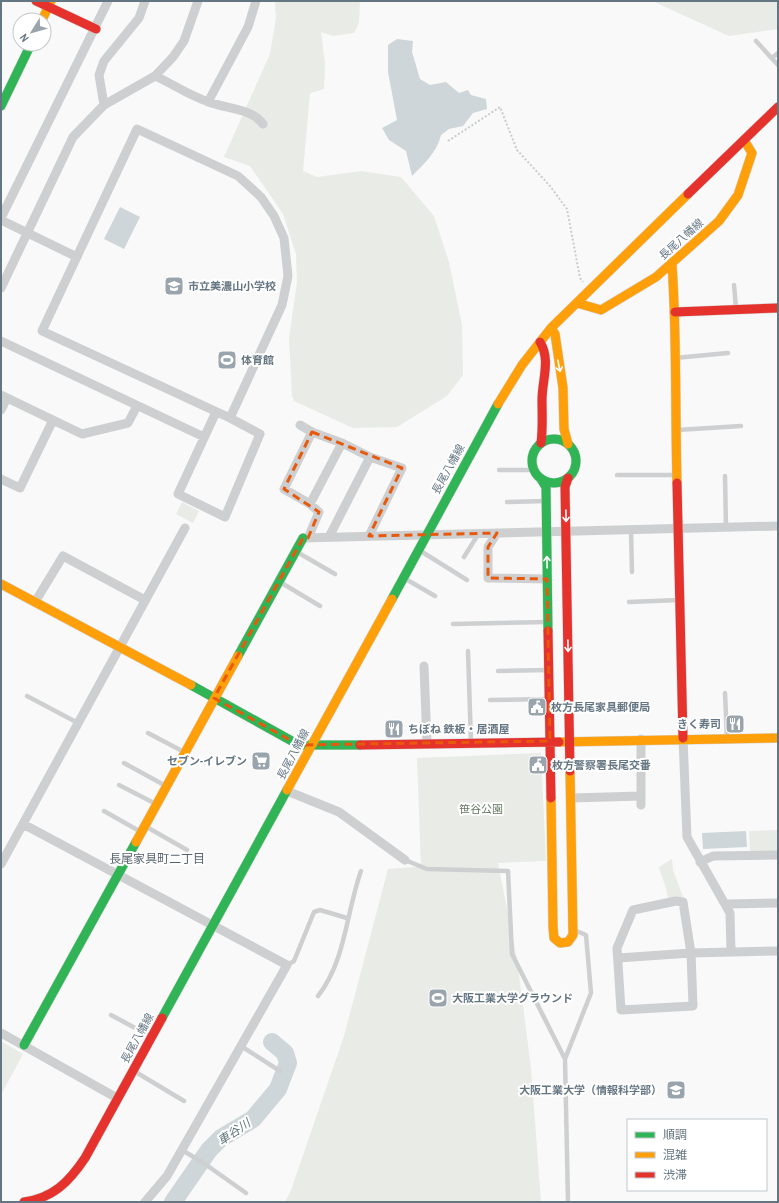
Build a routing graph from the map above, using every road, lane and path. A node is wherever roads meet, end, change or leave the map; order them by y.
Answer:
1 (36, 1) edge
2 (108, 1) edge
3 (145, 1) edge
4 (198, 1) edge
5 (256, 1) edge
6 (50, 4) edge
7 (96, 28) junction
8 (756, 40) dead end
9 (27, 52) edge
10 (778, 53) edge
11 (772, 58) junction
12 (778, 65) edge
13 (155, 76) junction
14 (208, 102) junction
15 (104, 105) junction
16 (1, 106) edge
17 (778, 107) edge
18 (263, 124) dead end
19 (744, 140) junction
20 (448, 141) dead end
21 (1, 219) edge
22 (28, 233) junction
23 (77, 258) junction
24 (672, 264) junction
25 (734, 285) dead end
26 (1, 288) edge
27 (589, 291) junction
28 (577, 303) junction
29 (778, 308) edge
30 (736, 310) junction
31 (675, 312) junction
32 (552, 328) junction
33 (1, 341) edge
34 (540, 342) junction
35 (728, 353) dead end
36 (674, 358) junction
37 (4, 396) edge
38 (137, 406) junction
39 (1, 410) edge
40 (216, 412) junction
41 (230, 418) junction
42 (52, 420) junction
43 (300, 425) dead end
44 (741, 426) dead end
45 (675, 430) junction
46 (312, 432) junction
47 (204, 438) junction
48 (541, 442) junction
49 (342, 443) junction
50 (568, 444) junction
51 (370, 457) junction
52 (499, 470) dead end
53 (533, 470) junction
54 (617, 475) dead end
55 (677, 475) junction
56 (725, 476) dead end
57 (568, 478) junction
58 (1, 479) edge
59 (541, 479) junction
60 (546, 501) junction
61 (507, 502) dead end
62 (310, 504) junction
63 (778, 526) edge
64 (726, 527) junction
65 (185, 528) dead end
66 (678, 528) junction
67 (631, 530) junction
68 (566, 531) junction
69 (547, 532) junction
70 (479, 533) junction
71 (497, 533) junction
72 (426, 535) junction
73 (369, 536) junction
74 (328, 537) junction
75 (306, 538) junction
76 (418, 550) junction
77 (295, 552) junction
78 (464, 557) dead end
79 (632, 572) dead end
80 (335, 574) dead end
81 (403, 578) junction
82 (547, 578) junction
83 (467, 580) dead end
84 (279, 582) junction
85 (1, 584) edge
86 (435, 596) dead end
87 (145, 600) junction
88 (548, 600) junction
89 (567, 600) junction
90 (680, 600) junction
91 (35, 602) junction
92 (629, 602) dead end
93 (320, 606) dead end
94 (548, 622) junction
95 (453, 624) dead end
96 (120, 646) junction
97 (468, 651) dead end
98 (424, 666) dead end
99 (549, 670) junction
100 (568, 670) junction
101 (498, 671) dead end
102 (725, 693) dead end
103 (27, 696) dead end
104 (214, 698) junction
105 (549, 699) junction
106 (490, 700) dead end
107 (78, 723) junction
108 (148, 733) dead end
109 (683, 738) junction
110 (727, 738) junction
111 (778, 738) edge
112 (641, 739) junction
113 (550, 741) junction
114 (570, 741) junction
115 (471, 743) junction
116 (427, 744) junction
117 (311, 746) junction
118 (185, 752) junction
119 (124, 763) dead end
120 (119, 785) dead end
121 (166, 786) junction
122 (286, 791) junction
123 (571, 798) junction
124 (156, 804) junction
125 (561, 810) junction
126 (104, 811) dead end
127 (23, 824) junction
128 (143, 829) junction
129 (187, 850) dead end
130 (778, 855) edge
131 (406, 860) joint
132 (700, 862) junction
133 (1, 864) edge
134 (361, 871) dead end
135 (118, 874) junction
136 (562, 879) junction
137 (778, 903) edge
138 (727, 904) junction
139 (347, 918) junction
140 (212, 925) junction
141 (573, 930) junction
142 (778, 951) edge
143 (731, 952) junction
144 (691, 953) junction
145 (618, 958) junction
146 (287, 965) junction
147 (318, 996) dead end
148 (112, 1015) dead end
149 (1, 1033) edge
150 (151, 1037) junction
151 (24, 1045) junction
152 (241, 1046) junction
153 (565, 1059) junction
154 (133, 1070) junction
155 (280, 1071) dead end
156 (117, 1098) junction
157 (184, 1101) dead end
158 (182, 1150) junction
159 (246, 1193) dead end
160 (24, 1202) edge
161 (145, 1202) edge
162 (568, 1202) edge

1 - 6 street
2 - 7 street
3 - 15 street
4 - 13 street
5 - 14 street
6 - 7 street
7 - 21 street
8 - 11 lane
9 - 16 street
10 - 11 lane
11 - 12 lane
13 - 14 street
13 - 15 street
14 - 18 street
15 - 22 street
17 - 19 street, 長尾八幡線
19 - 24 street, 長尾八幡線
19 - 27 street, 長尾八幡線
20 - 27 path
21 - 22 street
22 - 23 street
22 - 26 street
23 - 40 street
23 - 41 street
24 - 28 street, 長尾八幡線
24 - 31 street
25 - 30 lane
27 - 28 street, 長尾八幡線
28 - 32 street, 長尾八幡線
29 - 30 street
30 - 31 street
31 - 36 street
32 - 34 street, 長尾八幡線
32 -> 50 street
33 - 38 street
34 - 48 street
34 - 72 street, 長尾八幡線
35 - 36 lane
36 - 45 street
37 - 39 street
37 - 42 street
38 - 42 street
38 - 47 street
40 - 41 street
40 - 47 street
41 - 47 street
42 - 58 street
43 - 46 street
44 - 45 lane
45 - 55 street
46 - 49 street
46 - 62 street
48 - 50 street
48 - 53 street
49 - 51 street
49 - 62 street
50 - 57 street
51 - 73 street
51 - 74 street
52 - 53 lane
53 - 59 street
54 - 55 lane
55 - 66 street
56 - 64 lane
57 - 59 street
57 -> 68 street
59 - 60 street
60 - 61 lane
60 - 69 street
62 - 75 street
63 - 64 street
64 - 66 street
65 - 87 street
66 - 67 street
66 - 90 street
67 - 68 street
67 - 79 lane
68 - 69 street
68 - 89 street
69 - 71 street
82 -> 69 street
70 - 71 street
70 - 72 street
70 - 78 lane
71 - 82 street
72 - 73 street
72 - 76 street, 長尾八幡線
73 - 74 street
74 - 75 street
75 - 77 street
76 - 81 street, 長尾八幡線
76 - 83 lane
77 - 80 lane
77 - 84 street
81 - 86 lane
81 - 117 street, 長尾八幡線
82 - 88 street
84 - 93 lane
84 - 104 street
85 - 91 street
87 - 91 street
87 - 96 street
88 - 89 street
88 - 94 street
89 -> 100 street
90 - 92 lane
90 - 109 street
91 - 96 street
94 - 95 lane
94 - 99 street
96 - 104 street
96 - 107 street
97 - 115 lane
98 - 116 street
99 - 100 street
99 - 101 lane
99 - 105 street
100 - 114 street
102 - 110 lane
103 - 107 lane
104 - 117 street
104 - 118 street
105 - 106 lane
105 - 113 street
107 - 127 street
108 - 118 lane
109 - 110 street
109 - 112 street
109 - 132 street
110 - 111 street
112 - 114 street
112 - 123 street
113 - 114 street
113 - 115 street
113 - 125 street
114 - 123 street
115 - 116 street
116 - 117 street
117 - 122 street, 長尾八幡線
118 - 121 street
119 - 121 lane
120 - 124 lane
121 - 124 street
122 - 131 street
122 - 140 street, 長尾八幡線
123 - 125 street
124 - 128 street
125 - 136 street
125 - 136 street
126 - 128 lane
127 - 133 street
127 - 135 street
128 - 129 lane
128 - 135 street
130 - 132 street
131 - 153 lane
132 - 138 street
134 - 139 lane
135 - 140 street
135 - 151 street
136 - 141 street
136 - 141 street
137 - 138 street
138 - 143 street
139 - 146 lane
139 - 147 lane
140 - 146 street
140 - 150 street, 長尾八幡線
141 - 153 lane
142 - 143 street
143 - 144 street
144 - 145 street
144 - 145 street
144 - 145 street
146 - 152 street
148 - 150 lane
149 - 151 street
150 - 154 street, 長尾八幡線
151 - 156 street
152 - 155 lane
152 - 158 street
153 - 162 lane
154 - 156 street, 長尾八幡線
154 - 157 lane
156 - 160 street, 長尾八幡線
158 - 159 lane
158 - 161 street

